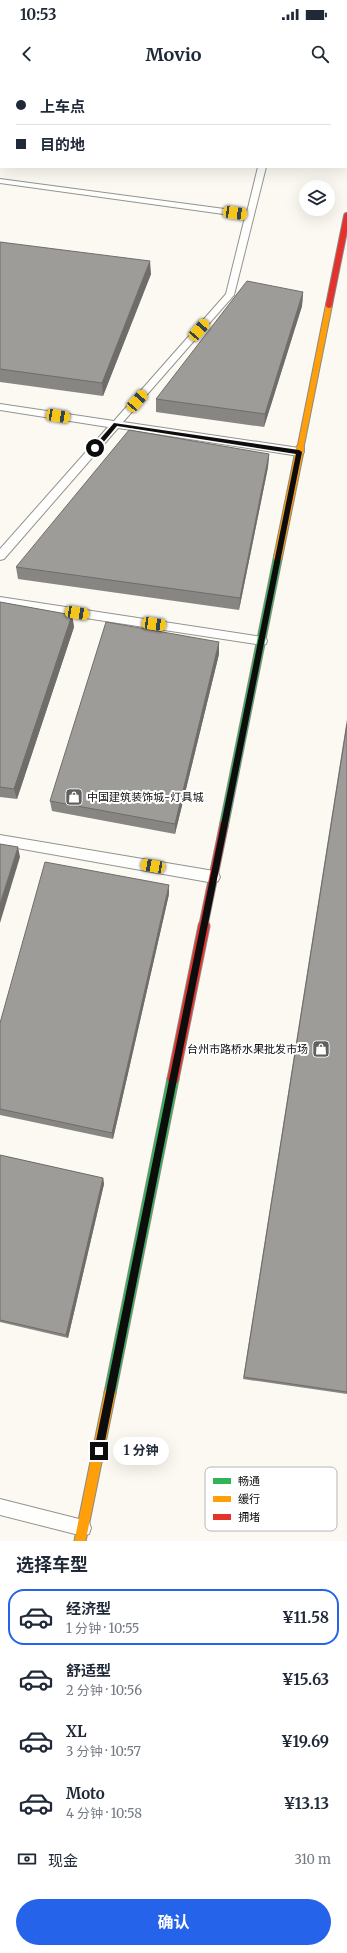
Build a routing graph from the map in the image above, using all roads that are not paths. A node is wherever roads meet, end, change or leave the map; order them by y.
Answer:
1 (262, 168) edge
2 (0, 182) edge
3 (250, 215) junction
4 (347, 216) edge
5 (0, 407) edge
6 (116, 424) junction
7 (299, 452) junction
8 (0, 556) edge
9 (0, 601) edge
10 (262, 640) junction
11 (0, 840) edge
12 (214, 877) junction
13 (0, 1507) edge
14 (82, 1535) edge

1 - 3 lane
2 - 3 lane
3 - 6 lane
4 - 7 street
5 - 6 lane
6 - 7 lane
6 - 8 lane
7 - 10 street
9 - 10 lane
10 - 12 street
11 - 12 lane
12 - 14 street
13 - 14 lane

